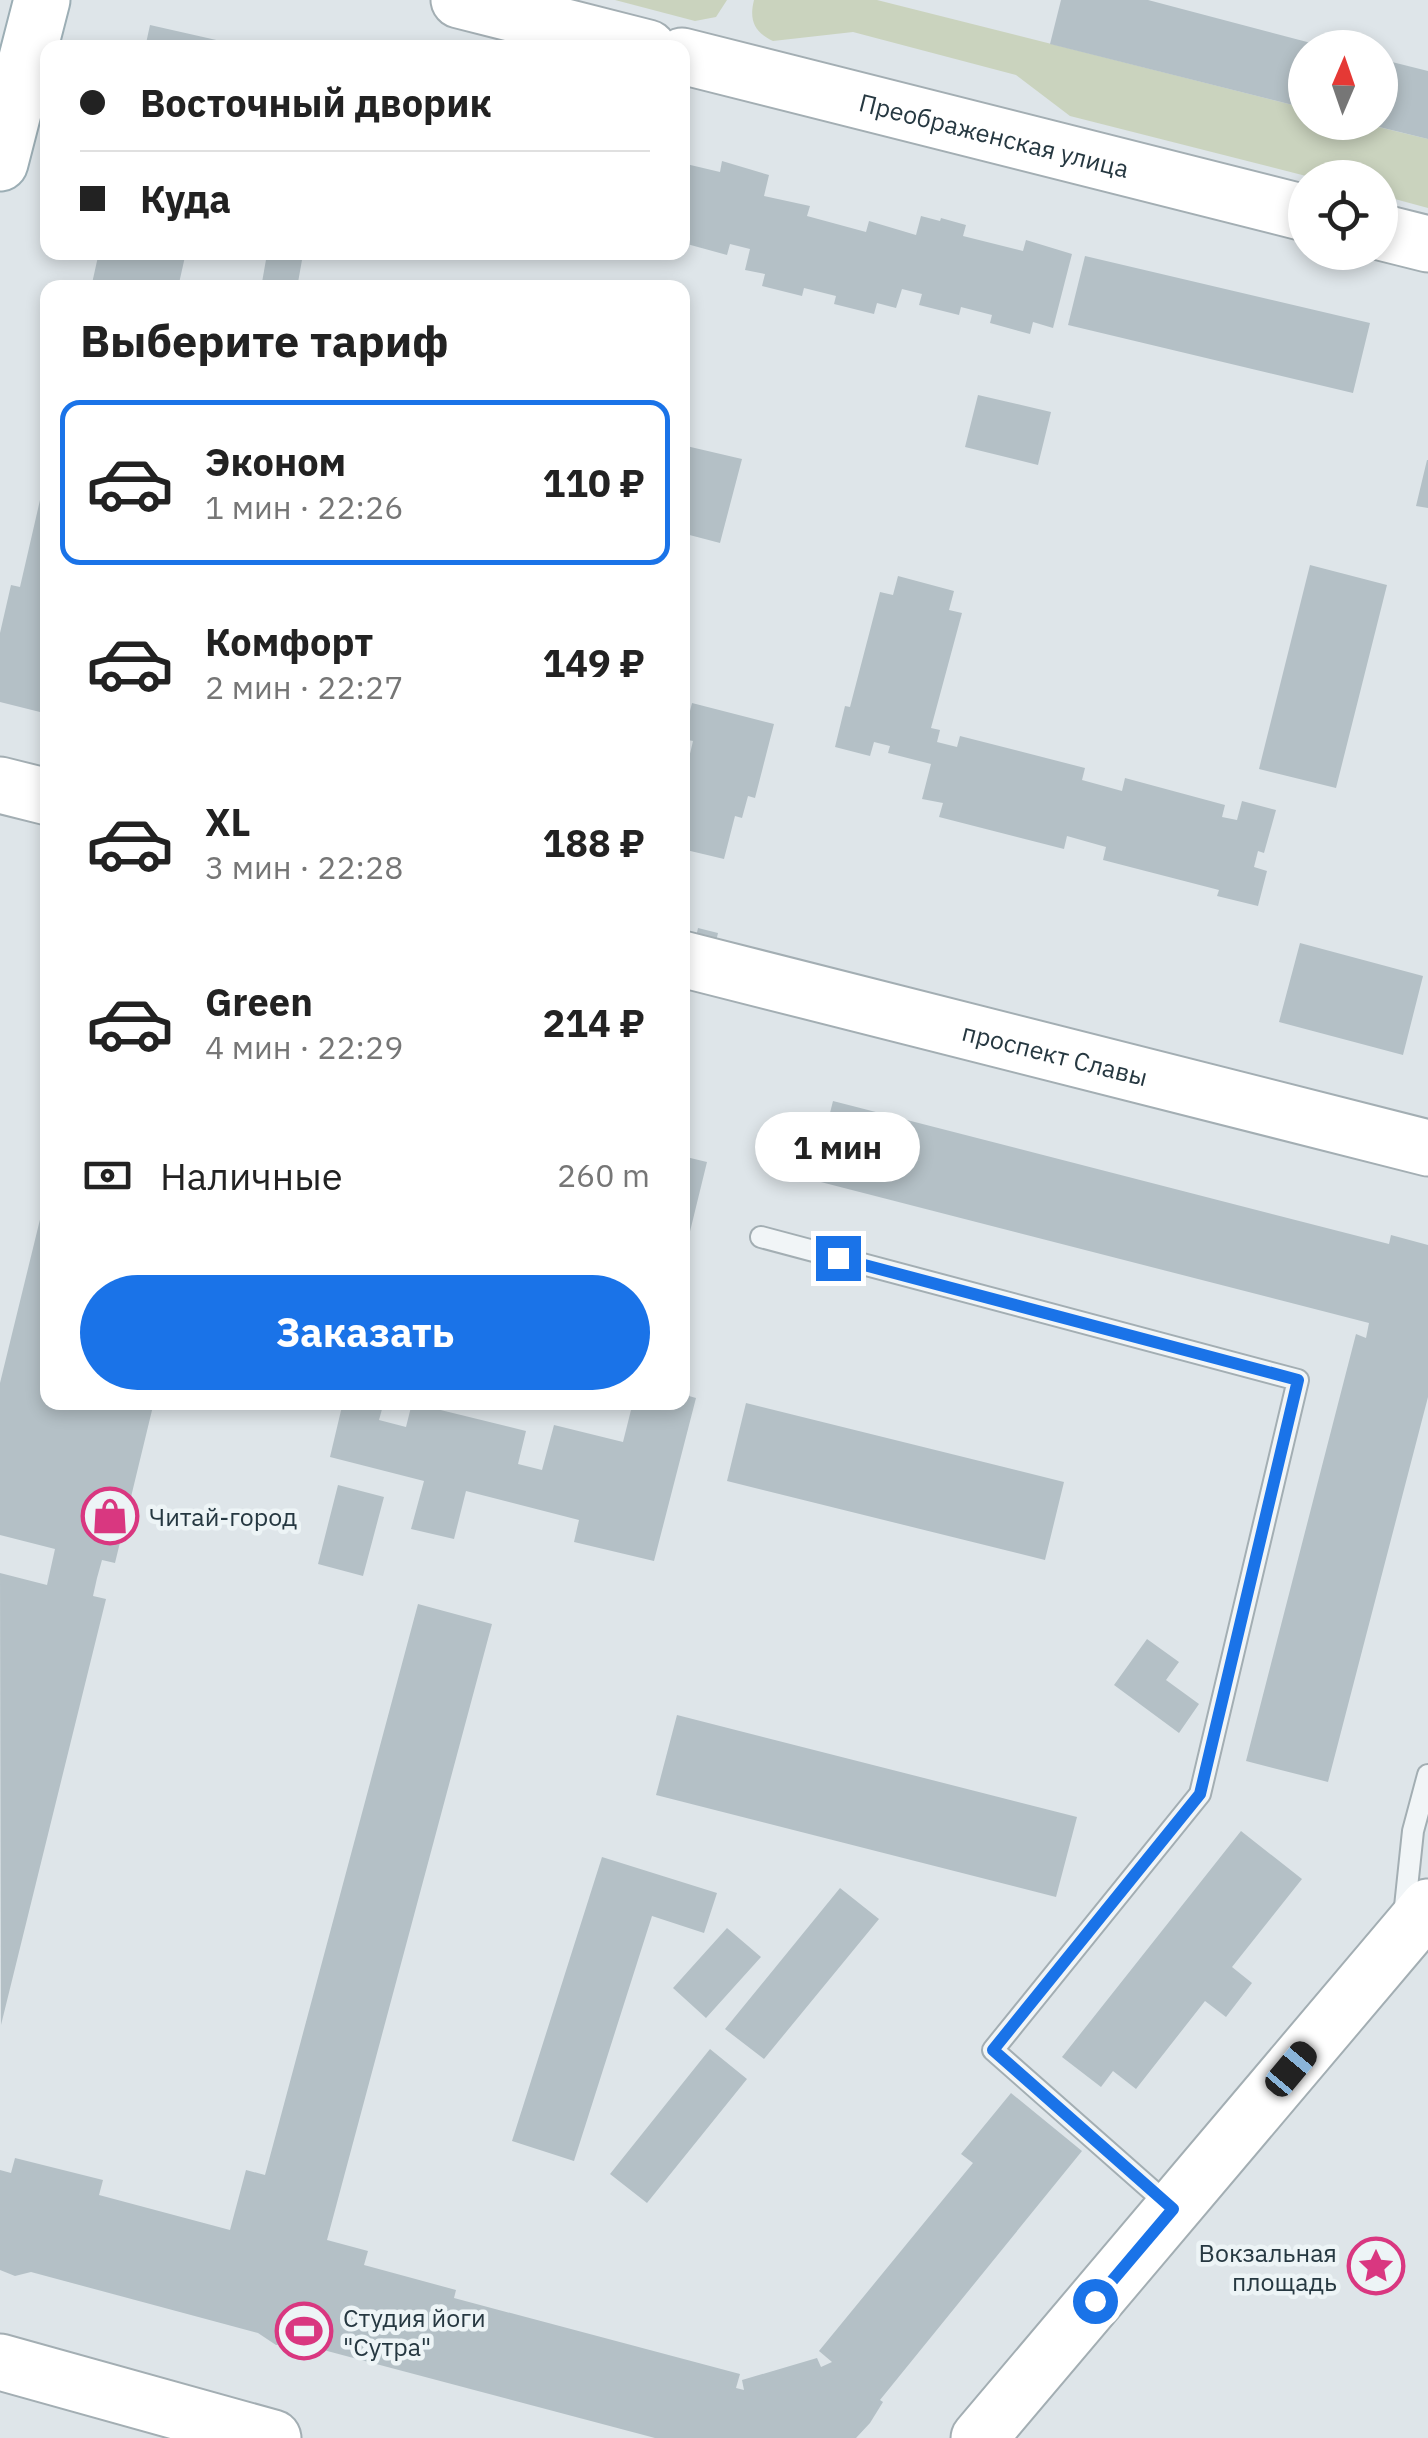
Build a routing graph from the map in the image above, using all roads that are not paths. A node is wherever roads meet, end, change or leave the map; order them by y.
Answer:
1 (42, 0) edge
2 (459, 0) edge
3 (616, 40) edge
4 (690, 58) edge
5 (0, 163) edge
6 (1288, 209) edge
7 (1398, 236) edge
8 (1428, 244) edge
9 (0, 785) edge
10 (40, 795) edge
11 (690, 961) edge
12 (1428, 1148) edge
13 (762, 1237) dead end
14 (1428, 1775) edge
15 (1415, 1922) edge
16 (1173, 2209) junction
17 (0, 2362) edge
18 (272, 2438) edge
19 (979, 2438) edge

1 - 5 main road
2 - 3 main road
4 - 6 main road, Преображенская улица
7 - 8 main road
9 - 10 main road
11 - 12 main road, проспект Славы
13 - 16 lane
14 - 15 lane
15 - 16 main road
16 - 19 main road
17 - 18 main road

